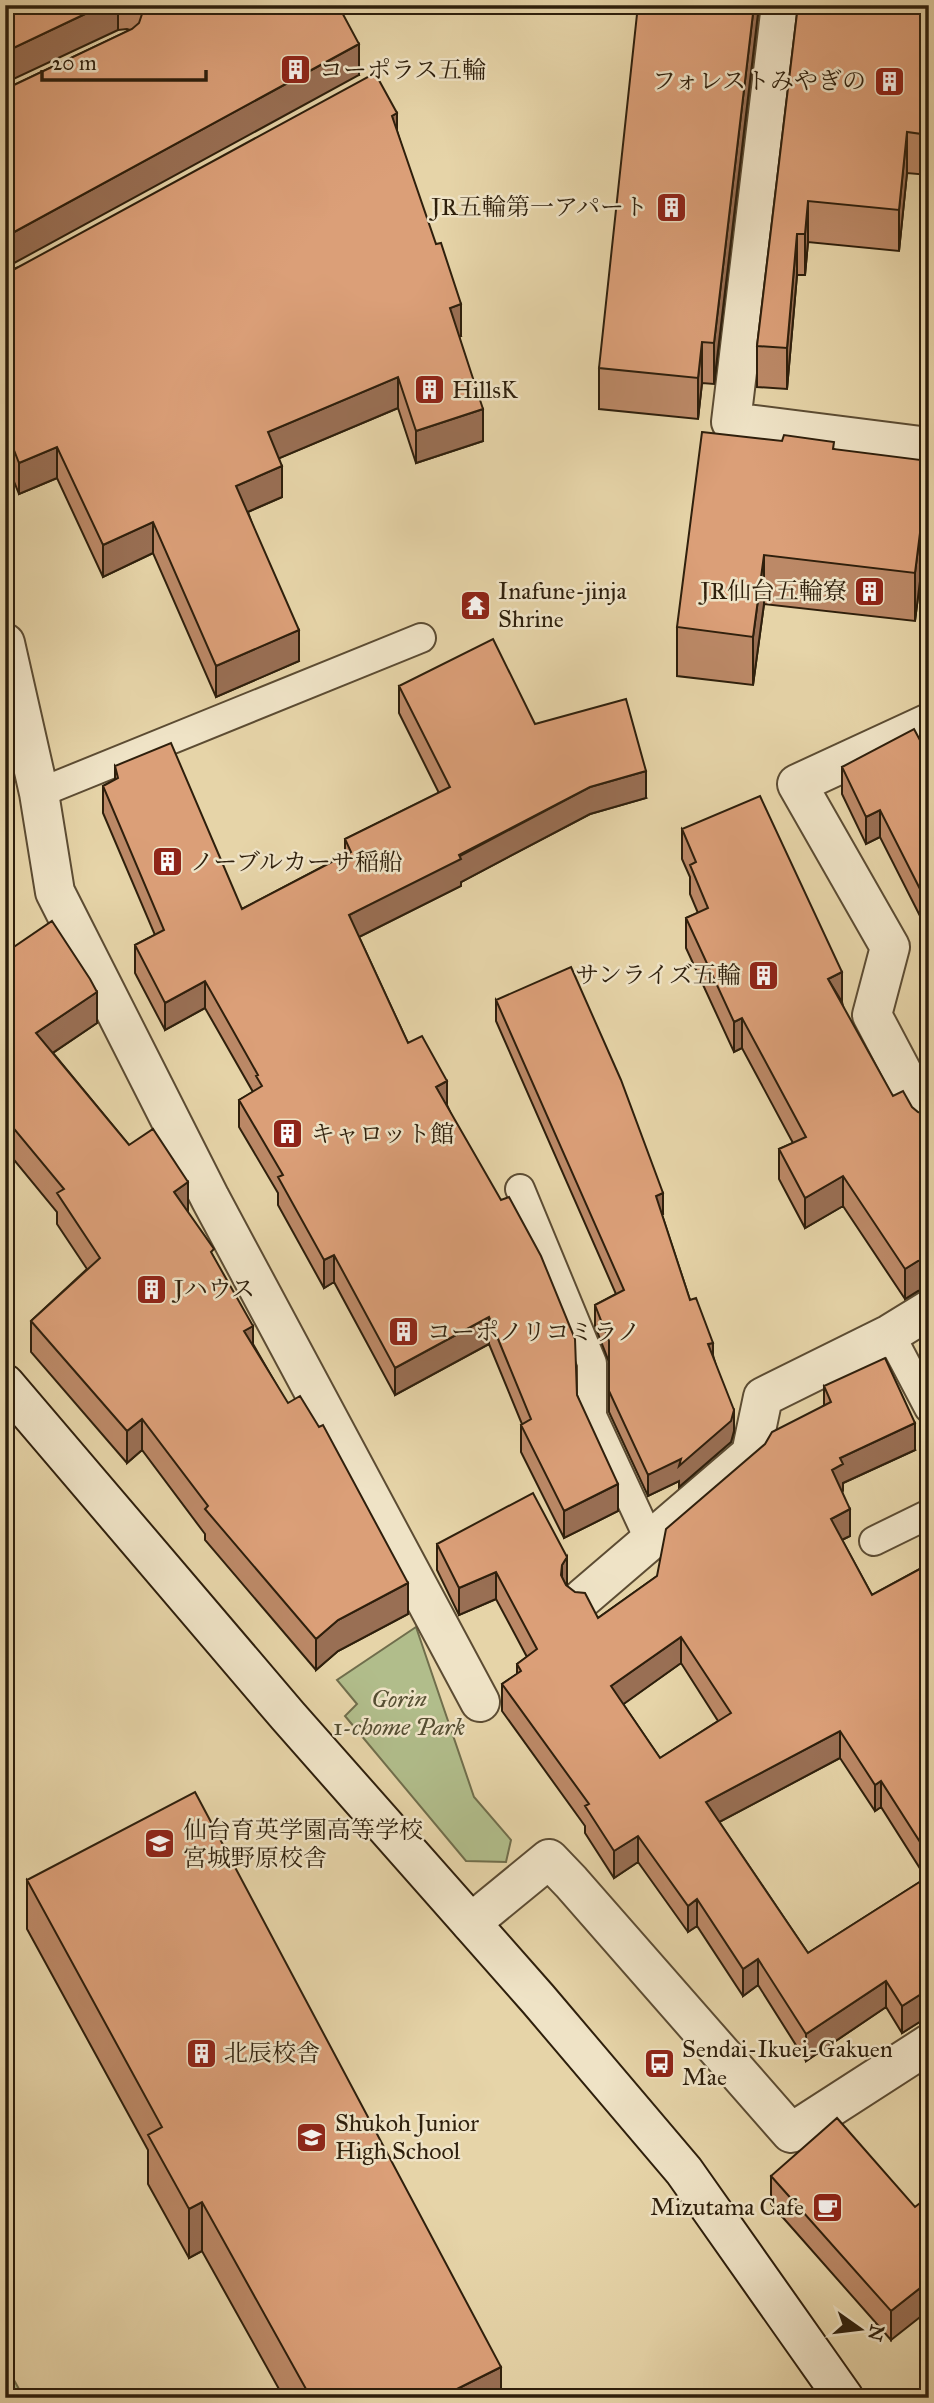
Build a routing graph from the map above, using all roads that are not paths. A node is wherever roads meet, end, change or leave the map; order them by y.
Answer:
1 (781, 5) edge
2 (929, 447) edge
3 (421, 638) dead end
4 (5, 643) edge
5 (929, 723) edge
6 (39, 793) junction
7 (929, 1123) edge
8 (520, 1189) dead end
9 (929, 1310) edge
10 (890, 1334) junction
11 (5, 1384) edge
12 (929, 1408) edge
13 (929, 1514) edge
14 (650, 1541) junction
15 (874, 1541) dead end
16 (583, 1598) edge
17 (480, 1702) dead end
18 (471, 1923) junction
19 (929, 2044) edge
20 (844, 2398) edge

1 - 2 street
3 - 6 lane
4 - 6 street
5 - 7 street
6 - 17 street
8 - 14 lane
9 - 10 street
10 - 12 lane
10 - 14 street
11 - 18 street
13 - 15 lane
14 - 16 street
18 - 19 street
18 - 20 street

